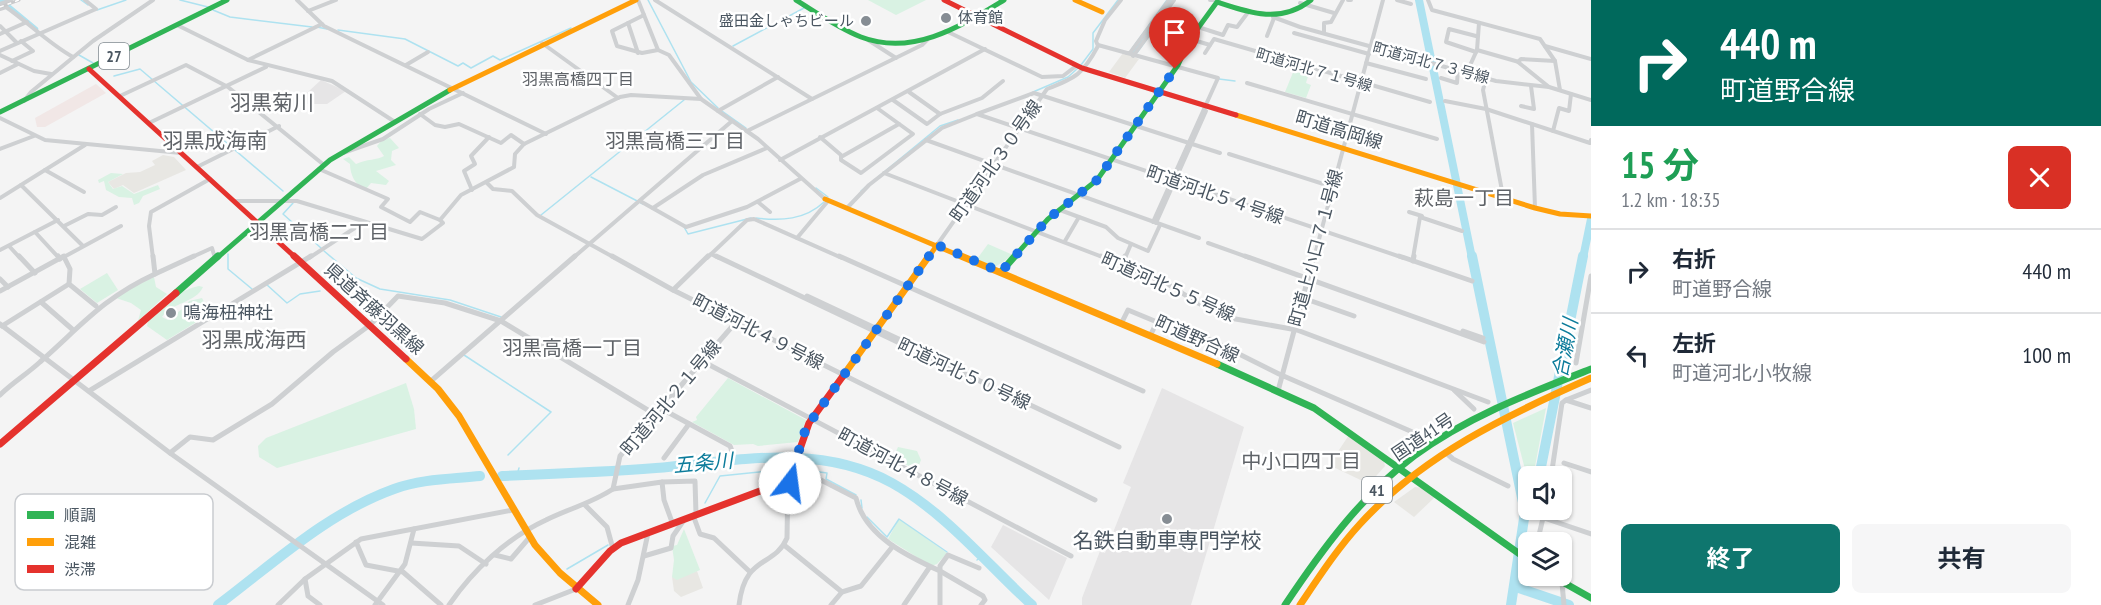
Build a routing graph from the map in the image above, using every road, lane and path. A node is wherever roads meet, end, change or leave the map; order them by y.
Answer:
1 (11, 0) edge
2 (86, 0) edge
3 (153, 0) edge
4 (227, 0) edge
5 (297, 0) edge
6 (336, 0) edge
7 (637, 0) edge
8 (655, 0) edge
9 (796, 0) edge
10 (944, 0) edge
11 (1004, 0) edge
12 (1075, 0) edge
13 (1121, 0) edge
14 (1169, 0) edge
15 (1174, 0) edge
16 (1343, 0) edge
17 (1383, 0) edge
18 (1397, 0) edge
19 (1428, 0) edge
20 (1215, 1) edge
21 (3, 2) edge
22 (1309, 2) edge
23 (1300, 3) dead end
24 (1411, 4) dead end
25 (0, 9) edge
26 (308, 11) junction
27 (1248, 11) junction
28 (1102, 12) dead end
29 (1334, 13) junction
30 (644, 15) junction
31 (976, 16) junction
32 (1273, 17) junction
33 (27, 22) junction
34 (628, 23) junction
35 (1479, 23) junction
36 (322, 24) junction
37 (177, 25) junction
38 (0, 26) edge
39 (1198, 27) junction
40 (946, 31) junction
41 (6, 32) junction
42 (1150, 33) junction
43 (1294, 33) dead end
44 (1324, 33) junction
45 (0, 34) edge
46 (38, 34) junction
47 (1267, 36) dead end
48 (1476, 36) junction
49 (867, 39) junction
50 (927, 40) junction
51 (19, 42) junction
52 (1188, 42) junction
53 (542, 43) junction
54 (1097, 44) junction
55 (1210, 45) junction
56 (1545, 46) junction
57 (1371, 47) junction
58 (985, 49) junction
59 (658, 50) junction
60 (0, 51) edge
61 (1477, 51) junction
62 (428, 52) dead end
63 (638, 52) junction
64 (1205, 53) dead end
65 (1369, 54) junction
66 (0, 55) edge
67 (1134, 56) junction
68 (73, 57) junction
69 (896, 58) junction
70 (1591, 59) edge
71 (248, 60) junction
72 (12, 61) junction
73 (1555, 61) junction
74 (1519, 62) junction
75 (1366, 63) junction
76 (18, 64) junction
77 (406, 65) junction
78 (266, 67) junction
79 (1079, 67) junction
80 (89, 69) junction
81 (1175, 69) junction
82 (1458, 70) junction
83 (1467, 72) junction
84 (0, 73) edge
85 (51, 74) junction
86 (778, 77) junction
87 (1221, 78) dead end
88 (1441, 78) dead end
89 (1486, 78) junction
90 (1426, 80) dead end
91 (1003, 81) dead end
92 (1247, 83) dead end
93 (1361, 83) junction
94 (1531, 86) junction
95 (228, 87) junction
96 (453, 87) junction
97 (1549, 87) junction
98 (1560, 90) junction
99 (1159, 91) junction
100 (909, 92) junction
101 (463, 93) junction
102 (1571, 94) junction
103 (1043, 95) junction
104 (120, 96) junction
105 (618, 98) junction
106 (701, 99) junction
107 (812, 99) junction
108 (893, 100) junction
109 (1591, 100) edge
110 (24, 101) junction
111 (1445, 101) dead end
112 (1430, 102) dead end
113 (1207, 105) junction
114 (1521, 106) dead end
115 (877, 108) junction
116 (1486, 109) junction
117 (718, 111) junction
118 (0, 112) edge
119 (1353, 113) junction
120 (420, 114) junction
121 (940, 114) junction
122 (977, 114) junction
123 (0, 118) edge
124 (732, 121) junction
125 (395, 122) junction
126 (149, 123) junction
127 (898, 124) junction
128 (1532, 124) junction
129 (1136, 125) junction
130 (279, 126) junction
131 (1019, 128) junction
132 (747, 131) junction
133 (1553, 131) junction
134 (546, 134) junction
135 (34, 136) junction
136 (489, 137) junction
137 (820, 137) junction
138 (1437, 138) dead end
139 (925, 141) junction
140 (1591, 141) edge
141 (1190, 143) junction
142 (524, 144) junction
143 (85, 145) junction
144 (1344, 147) junction
145 (767, 148) junction
146 (0, 149) edge
147 (181, 153) junction
148 (343, 153) junction
149 (1220, 153) dead end
150 (1229, 154) dead end
151 (841, 157) junction
152 (780, 160) junction
153 (1112, 160) junction
154 (993, 165) junction
155 (197, 167) junction
156 (321, 167) junction
157 (45, 170) junction
158 (884, 173) junction
159 (210, 179) junction
160 (800, 179) junction
161 (1173, 181) junction
162 (488, 183) junction
163 (21, 185) junction
164 (1333, 188) junction
165 (472, 190) junction
166 (84, 192) dead end
167 (1078, 196) junction
168 (1503, 196) junction
169 (0, 198) edge
170 (826, 200) junction
171 (234, 201) junction
172 (281, 201) junction
173 (640, 201) junction
174 (758, 202) junction
175 (966, 204) junction
176 (116, 207) dead end
177 (653, 208) junction
178 (847, 208) junction
179 (1535, 208) junction
180 (1060, 210) junction
181 (770, 212) dead end
182 (1409, 212) dead end
183 (1588, 216) edge
184 (1079, 217) junction
185 (58, 220) junction
186 (440, 220) junction
187 (256, 222) junction
188 (364, 222) junction
189 (1156, 223) junction
190 (64, 226) junction
191 (121, 226) dead end
192 (1039, 230) junction
193 (1321, 231) junction
194 (35, 232) junction
195 (797, 238) junction
196 (1199, 238) dead end
197 (1065, 241) junction
198 (1208, 243) dead end
199 (1131, 244) junction
200 (589, 245) junction
201 (937, 245) junction
202 (9, 246) junction
203 (83, 246) junction
204 (0, 250) edge
205 (711, 254) junction
206 (62, 258) junction
207 (215, 258) junction
208 (1413, 261) junction
209 (301, 263) junction
210 (1121, 266) junction
211 (1001, 272) junction
212 (35, 273) junction
213 (155, 274) junction
214 (1591, 276) edge
215 (1308, 278) junction
216 (0, 279) edge
217 (1472, 281) dead end
218 (69, 284) junction
219 (907, 286) junction
220 (8, 287) junction
221 (673, 290) junction
222 (0, 291) edge
223 (1303, 298) junction
224 (41, 302) junction
225 (96, 306) junction
226 (1354, 316) dead end
227 (501, 321) junction
228 (736, 322) junction
229 (1122, 322) junction
230 (1, 325) edge
231 (370, 325) junction
232 (72, 329) junction
233 (1294, 329) junction
234 (875, 330) junction
235 (1151, 334) junction
236 (1209, 339) dead end
237 (1484, 340) dead end
238 (45, 357) junction
239 (702, 361) junction
240 (1576, 363) dead end
241 (1591, 369) edge
242 (843, 375) junction
243 (1282, 375) junction
244 (1591, 378) edge
245 (76, 380) junction
246 (431, 381) junction
247 (1454, 389) junction
248 (89, 390) junction
249 (1591, 390) edge
250 (1143, 391) dead end
251 (1278, 391) junction
252 (0, 395) edge
253 (1488, 402) dead end
254 (1570, 402) junction
255 (1591, 408) edge
256 (662, 409) junction
257 (1474, 409) dead end
258 (656, 415) junction
259 (812, 419) junction
260 (689, 424) junction
261 (1424, 437) dead end
262 (0, 444) edge
263 (1119, 447) dead end
264 (1443, 450) junction
265 (732, 451) dead end
266 (170, 453) junction
267 (664, 458) dead end
268 (1564, 463) dead end
269 (1552, 466) edge
270 (1400, 468) junction
271 (791, 472) junction
272 (1591, 472) edge
273 (1409, 475) junction
274 (662, 482) junction
275 (1508, 486) dead end
276 (613, 489) junction
277 (1095, 500) dead end
278 (585, 505) junction
279 (513, 510) junction
280 (695, 515) junction
281 (684, 518) junction
282 (1550, 520) edge
283 (672, 522) junction
284 (414, 529) junction
285 (648, 531) junction
286 (1591, 534) edge
287 (527, 535) junction
288 (356, 542) junction
289 (411, 543) junction
290 (784, 544) junction
291 (893, 546) junction
292 (613, 549) junction
293 (1518, 553) edge
294 (495, 555) junction
295 (1071, 555) dead end
296 (644, 556) junction
297 (326, 563) junction
298 (486, 564) junction
299 (929, 568) junction
300 (979, 568) dead end
301 (749, 571) junction
302 (940, 571) junction
303 (400, 572) junction
304 (305, 579) junction
305 (1562, 586) edge
306 (1568, 586) edge
307 (576, 589) junction
308 (842, 592) junction
309 (1591, 598) edge
310 (378, 604) edge
311 (278, 605) edge
312 (320, 605) edge
313 (441, 605) edge
314 (449, 605) edge
315 (535, 605) edge
316 (598, 605) edge
317 (628, 605) edge
318 (739, 605) edge
319 (831, 605) edge
320 (904, 605) edge
321 (940, 605) edge
322 (981, 605) edge
323 (1285, 605) edge
324 (1300, 605) edge
325 (1564, 605) edge

1 - 21 street
2 - 46 street
3 - 68 street
4 - 37 main road, 27
5 - 26 street
6 - 26 street
7 - 30 street
7 - 53 main road
8 - 86 street
9 - 49 main road
10 - 31 main road, 町道高岡線
11 - 31 main road
12 - 28 main road
13 - 54 street, 町道河北３０号線
14 - 54 street
15 - 42 street
16 - 29 street
17 - 57 street, 町道上小口７１号線
18 - 24 street
19 - 35 street
20 - 27 main road
20 - 39 main road
22 - 23 street
22 - 29 street
22 - 32 main road
25 - 33 street
26 - 36 street
27 - 32 main road
27 - 39 street
29 - 44 street
30 - 34 street
30 - 59 street
31 - 40 main road
31 - 79 main road, 町道高岡線
32 - 44 street, 町道河北７３号線
32 - 47 street
33 - 41 street
33 - 46 street
34 - 63 street
34 - 63 street
35 - 48 street
35 - 56 street
36 - 71 street
36 - 77 street
37 - 71 street
37 - 80 main road, 27
38 - 41 street
39 - 52 main road
40 - 50 main road
40 - 58 street
41 - 45 street
41 - 51 street
42 - 52 street
42 - 67 street
43 - 65 street
44 - 57 street, 町道河北７３号線
46 - 51 street
46 - 68 street
48 - 61 street
48 - 61 street
49 - 50 main road
49 - 69 street
50 - 69 street
51 - 60 street
51 - 72 street
52 - 55 street
52 - 81 main road
53 - 96 main road
53 - 105 street
54 - 67 street
54 - 79 street, 町道河北３０号線
55 - 64 street
55 - 93 street, 町道河北７１号線
56 - 70 street
56 - 73 street
57 - 65 street, 町道上小口７１号線
57 - 82 street, 町道河北７３号線
58 - 79 street
58 - 100 street
59 - 63 street
59 - 106 street
61 - 74 street
61 - 83 street
62 - 77 street
65 - 75 street, 町道上小口７１号線
66 - 72 street
67 - 81 street
68 - 85 street
69 - 107 street
71 - 78 street
72 - 76 street
73 - 74 street
73 - 98 street
74 - 97 street
75 - 90 street
75 - 93 street, 町道上小口７１号線
76 - 84 street
76 - 85 street
77 - 96 street
78 - 95 street
78 - 125 street
79 - 99 main road, 町道高岡線
79 - 103 street, 町道河北３０号線
80 - 104 main road, 県道斉藤羽黒線
80 - 110 main road, 27
81 - 99 main road
81 - 113 street
82 - 83 street, 町道河北７３号線
82 - 88 street
83 - 89 street, 町道河北７３号線
85 - 110 street
86 - 107 street
86 - 117 street
87 - 113 street
89 - 94 street, 町道河北７３号線
89 - 116 street
91 - 121 street
92 - 119 street
93 - 112 street, 町道河北７１号線
93 - 119 street, 町道上小口７１号線
94 - 97 street, 町道河北７３号線
94 - 114 street
95 - 104 street
95 - 126 street
95 - 130 street
96 - 101 street
96 - 125 main road
97 - 98 street, 町道河北７３号線
98 - 102 street, 町道河北７３号線
99 - 113 main road, 町道高岡線
99 - 129 main road
100 - 108 street
100 - 121 street
101 - 120 street
101 - 134 street
102 - 109 street, 町道河北７３号線
102 - 133 street
103 - 122 street
103 - 129 street
103 - 131 street, 町道河北３０号線
104 - 126 main road, 県道斉藤羽黒線
105 - 106 street
105 - 134 street
106 - 117 street
107 - 132 street
108 - 115 street
108 - 121 street
110 - 118 main road, 27
111 - 116 street
113 - 141 street
113 - 144 main road, 町道高岡線
115 - 127 street
115 - 137 street
116 - 128 street
116 - 168 street
117 - 124 street
119 - 138 street
119 - 144 street, 町道上小口７１号線
120 - 136 street
120 - 148 street
122 - 131 street, 町道河北５４号線
122 - 139 street
123 - 135 street
124 - 132 street
124 - 173 street
125 - 148 main road
126 - 147 main road, 県道斉藤羽黒線
127 - 151 street
127 - 151 street
128 - 133 street
128 - 179 street
129 - 141 street
129 - 153 main road
130 - 155 street
130 - 156 street
131 - 153 street, 町道河北５４号線
131 - 154 street, 町道河北３０号線
132 - 145 street
133 - 140 street
134 - 142 street
135 - 143 street
135 - 146 street
136 - 142 street
136 - 165 street
137 - 151 street
137 - 152 street
139 - 154 street
139 - 158 street
141 - 149 street
141 - 161 street
142 - 162 street
143 - 147 street
143 - 157 street
144 - 164 street, 町道上小口７１号線
144 - 168 main road, 町道高岡線
145 - 152 street
145 - 177 street
147 - 155 main road, 県道斉藤羽黒線
148 - 156 main road
150 - 164 street
152 - 160 street
153 - 161 street, 町道河北５４号線
153 - 167 main road
154 - 167 street
154 - 175 street, 町道河北３０号線
155 - 159 main road, 県道斉藤羽黒線
156 - 172 main road
156 - 186 street
157 - 163 street
157 - 166 street
158 - 175 street, 町道河北５５号線
158 - 178 street
159 - 171 main road, 県道斉藤羽黒線
159 - 213 street
160 - 170 street
160 - 174 street
161 - 189 street
161 - 193 street, 町道河北５４号線
162 - 165 street
162 - 200 street
163 - 169 street
163 - 185 street
164 - 193 street, 町道上小口７１号線
165 - 186 street
167 - 180 main road
167 - 189 street
168 - 179 main road, 町道高岡線
170 - 178 main road, 町道野合線
170 - 195 street
171 - 172 street
171 - 187 main road, 県道斉藤羽黒線
172 - 187 main road
172 - 188 street
173 - 177 street
173 - 200 street
174 - 177 street
174 - 181 street
175 - 192 street, 町道河北５５号線
175 - 201 street, 町道河北３０号線
176 - 190 street
178 - 201 main road, 町道野合線
179 - 183 main road, 町道高岡線
180 - 184 street
180 - 192 main road
182 - 208 street
184 - 197 street
184 - 199 street
185 - 190 street
185 - 194 street
186 - 188 street
187 - 207 main road
187 - 209 main road, 県道斉藤羽黒線
188 - 209 street
189 - 196 street
189 - 199 street
190 - 203 street
191 - 203 street
192 - 197 street, 町道河北５５号線
192 - 211 main road
193 - 208 street, 町道河北５４号線
193 - 215 street, 町道上小口７１号線
194 - 202 street
194 - 206 street
195 - 205 street, 町道河北４９号線
195 - 219 street, 町道河北４９号線
197 - 210 street, 町道河北５５号線
198 - 215 street
199 - 210 street
200 - 221 street
200 - 227 street
201 - 211 main road, 町道野合線
201 - 219 main road
202 - 204 street
202 - 212 street
203 - 206 street
205 - 221 street, 町道河北４９号線
205 - 234 street, 町道河北５０号線
206 - 212 street
206 - 218 street
207 - 213 street
207 - 245 main road
208 - 217 street, 町道河北５４号線
209 - 231 main road, 県道斉藤羽黒線
209 - 248 street
210 - 233 street, 町道河北５５号線
211 - 229 main road, 町道野合線
212 - 220 street
213 - 225 street
214 - 240 street
215 - 223 street, 町道上小口７１号線
215 - 237 street
216 - 220 street
218 - 224 street
218 - 225 street
219 - 234 main road
219 - 250 street, 町道河北４９号線
220 - 222 street
221 - 228 street, 町道河北４９号線
223 - 226 street
223 - 233 street, 町道上小口７１号線
224 - 230 street
224 - 232 street
225 - 232 street
227 - 231 street
227 - 246 street
227 - 258 street
228 - 239 street, 町道河北２１号線
228 - 242 street, 町道河北４９号線
229 - 235 main road, 町道野合線
229 - 235 street
230 - 238 street
231 - 246 main road, 県道斉藤羽黒線
231 - 266 street
232 - 238 street
233 - 243 street, 町道上小口７１号線
233 - 247 street, 町道河北５５号線
234 - 242 main road
234 - 263 street, 町道河北５０号線
235 - 251 main road, 町道野合線
236 - 243 street
238 - 245 street
238 - 252 street
239 - 256 street, 町道河北２１号線
239 - 259 street, 町道河北４８号線
241 - 270 main road, 国道41号 / 41
242 - 259 main road
242 - 277 street, 町道河北４９号線
243 - 251 street, 町道上小口７１号線
243 - 261 street
244 - 264 main road, 国道41号 / 41
245 - 248 street
245 - 262 main road
246 - 279 main road, 県道斉藤羽黒線
247 - 253 street, 町道河北５５号線
247 - 257 street
248 - 266 street
249 - 254 street
251 - 270 main road, 町道野合線
254 - 255 street
254 - 269 street
256 - 258 street, 町道河北２１号線
256 - 260 street
258 - 276 street, 町道河北２１号線
259 - 271 main road
259 - 295 street, 町道河北４８号線
260 - 265 street
260 - 267 street
264 - 273 main road, 国道41号 / 41
264 - 275 street
266 - 297 street
268 - 272 street
270 - 273 main road, 町道野合線
270 - 323 main road, 国道41号 / 41
271 - 280 main road
271 - 290 street
271 - 291 street
273 - 293 main road, 町道野合線
273 - 324 main road, 国道41号 / 41
274 - 276 street
274 - 280 street
274 - 283 street
276 - 278 street
278 - 287 street
278 - 292 street
279 - 284 street
279 - 287 main road, 県道斉藤羽黒線
280 - 281 main road
280 - 301 street
281 - 283 main road
281 - 296 street
282 - 286 street
283 - 285 main road
284 - 288 street
284 - 289 street
285 - 292 main road
285 - 296 street
287 - 294 street
287 - 294 street
287 - 307 main road, 県道斉藤羽黒線
288 - 297 street
288 - 303 street
289 - 298 street
289 - 303 street
290 - 301 street
290 - 308 street
291 - 299 street
291 - 308 street
292 - 307 main road
294 - 298 street
296 - 317 street
297 - 304 street
297 - 310 street
298 - 314 street
299 - 302 street
299 - 320 street
300 - 302 street
301 - 318 street
302 - 321 street
302 - 322 street
303 - 310 street
303 - 313 street
304 - 311 street
304 - 312 street
305 - 325 street
306 - 309 main road
307 - 315 street
307 - 316 main road, 県道斉藤羽黒線
308 - 319 street

